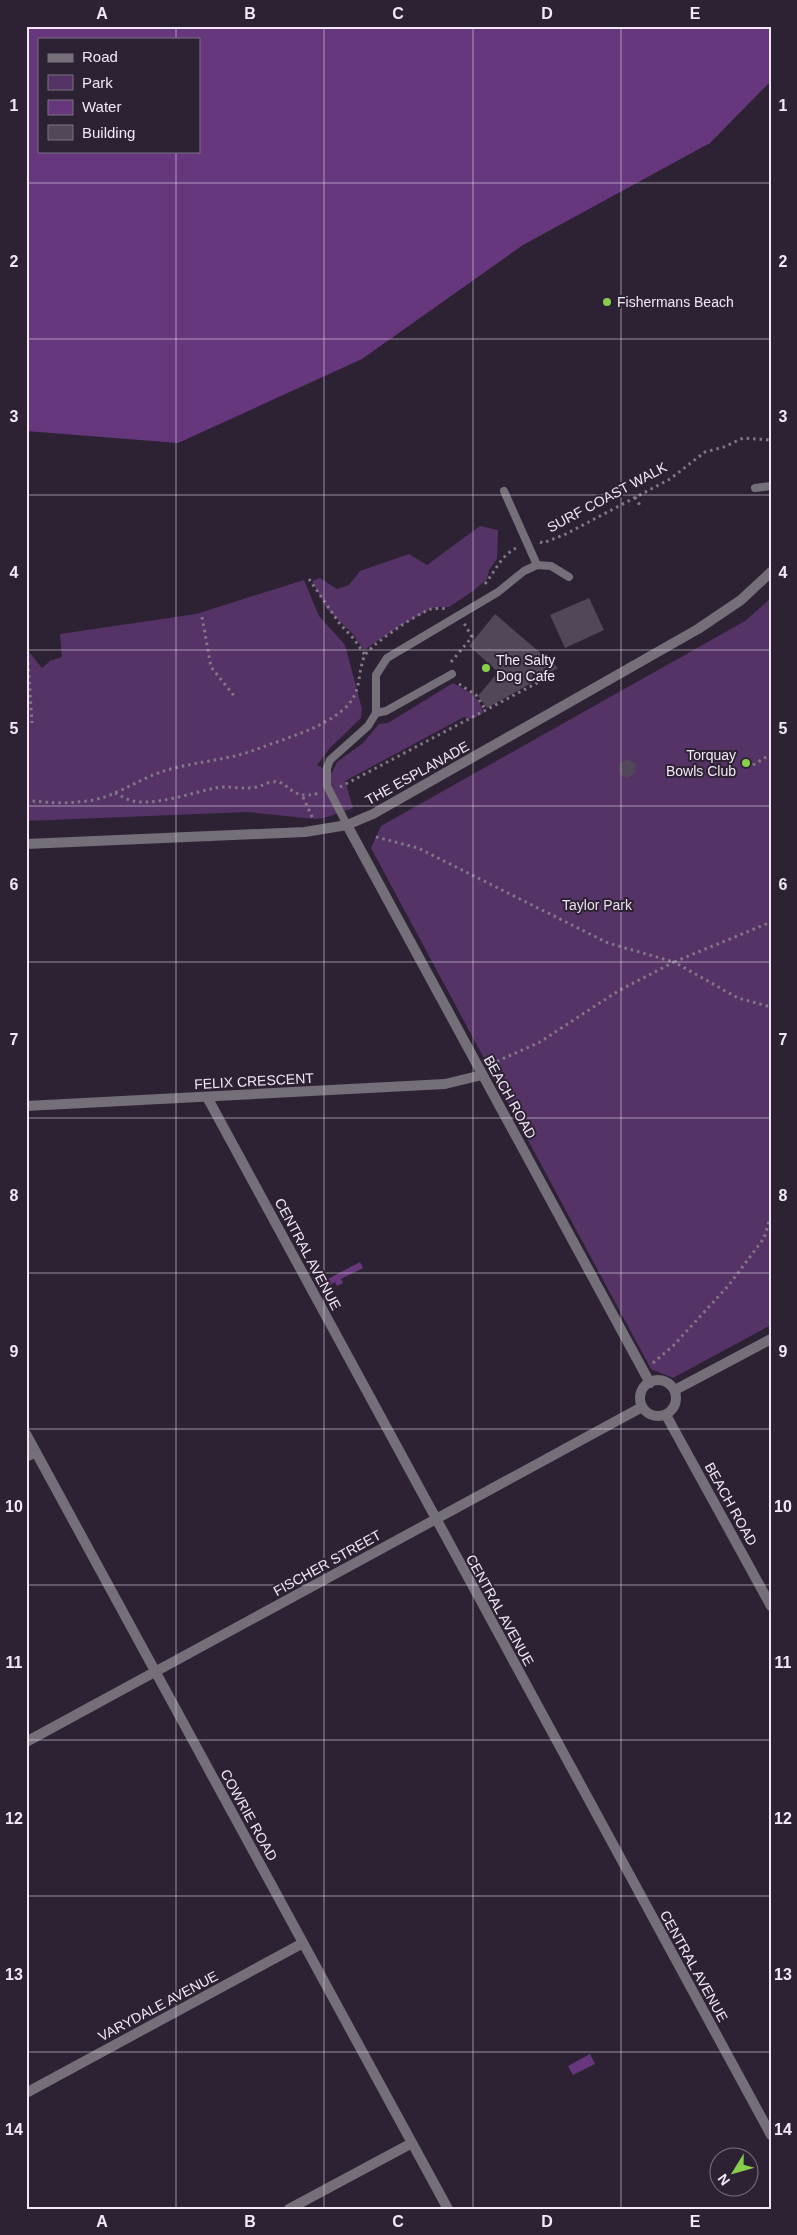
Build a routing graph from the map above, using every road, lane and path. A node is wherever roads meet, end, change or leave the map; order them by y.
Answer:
1 (771, 440) edge
2 (771, 486) edge
3 (754, 488) dead end
4 (504, 491) dead end
5 (635, 497) junction
6 (641, 507) dead end
7 (534, 540) dead end
8 (518, 547) dead end
9 (537, 565) junction
10 (771, 572) edge
11 (569, 577) dead end
12 (309, 579) dead end
13 (480, 588) dead end
14 (454, 606) dead end
15 (202, 617) dead end
16 (463, 620) dead end
17 (26, 630) edge
18 (365, 655) junction
19 (452, 674) junction
20 (235, 697) dead end
21 (485, 709) dead end
22 (376, 713) junction
23 (32, 723) dead end
24 (771, 754) edge
25 (753, 765) dead end
26 (303, 797) dead end
27 (26, 800) edge
28 (347, 825) junction
29 (318, 830) junction
30 (376, 837) dead end
31 (26, 844) edge
32 (771, 922) edge
33 (674, 962) junction
34 (771, 1007) edge
35 (481, 1073) junction
36 (207, 1097) junction
37 (26, 1106) edge
38 (771, 1215) edge
39 (771, 1339) edge
40 (642, 1369) junction
41 (650, 1383) junction
42 (674, 1390) junction
43 (642, 1407) junction
44 (666, 1415) junction
45 (26, 1434) edge
46 (31, 1454) edge
47 (436, 1519) junction
48 (771, 1606) edge
49 (155, 1672) junction
50 (26, 1742) edge
51 (303, 1943) junction
52 (26, 2093) edge
53 (771, 2135) edge
54 (412, 2143) junction
55 (289, 2209) edge
56 (448, 2209) edge

1 - 5 path, SURF COAST WALK
2 - 3 lane
4 - 9 lane
5 - 6 path
5 - 7 path, SURF COAST WALK
8 - 13 path
9 - 11 lane
9 - 22 lane
10 - 28 street, THE ESPLANADE
12 - 18 path
14 - 18 path
15 - 20 path
16 - 19 path
17 - 23 path
18 - 27 path
19 - 21 path
19 - 22 lane
22 - 28 lane
24 - 25 path
26 - 29 path
28 - 29 street, THE ESPLANADE
28 - 35 street, BEACH ROAD
29 - 31 street, THE ESPLANADE
30 - 33 path
32 - 33 path
33 - 34 path
33 - 35 path
35 - 36 street, FELIX CRESCENT
35 - 40 street, BEACH ROAD
36 - 37 street, FELIX CRESCENT
36 - 47 street, CENTRAL AVENUE
38 - 40 path
39 - 42 street
40 - 41 street, BEACH ROAD
41 - 42 street
41 - 43 street
42 - 44 street
43 - 44 street
43 - 47 street, FISCHER STREET
44 - 48 street, BEACH ROAD
45 - 46 street, COWRIE ROAD
46 - 49 street, COWRIE ROAD
47 - 49 street, FISCHER STREET
47 - 53 street, CENTRAL AVENUE
49 - 50 street, FISCHER STREET
49 - 51 street, COWRIE ROAD
51 - 52 street, VARYDALE AVENUE
51 - 54 street, COWRIE ROAD
54 - 55 street
54 - 56 street, COWRIE ROAD

